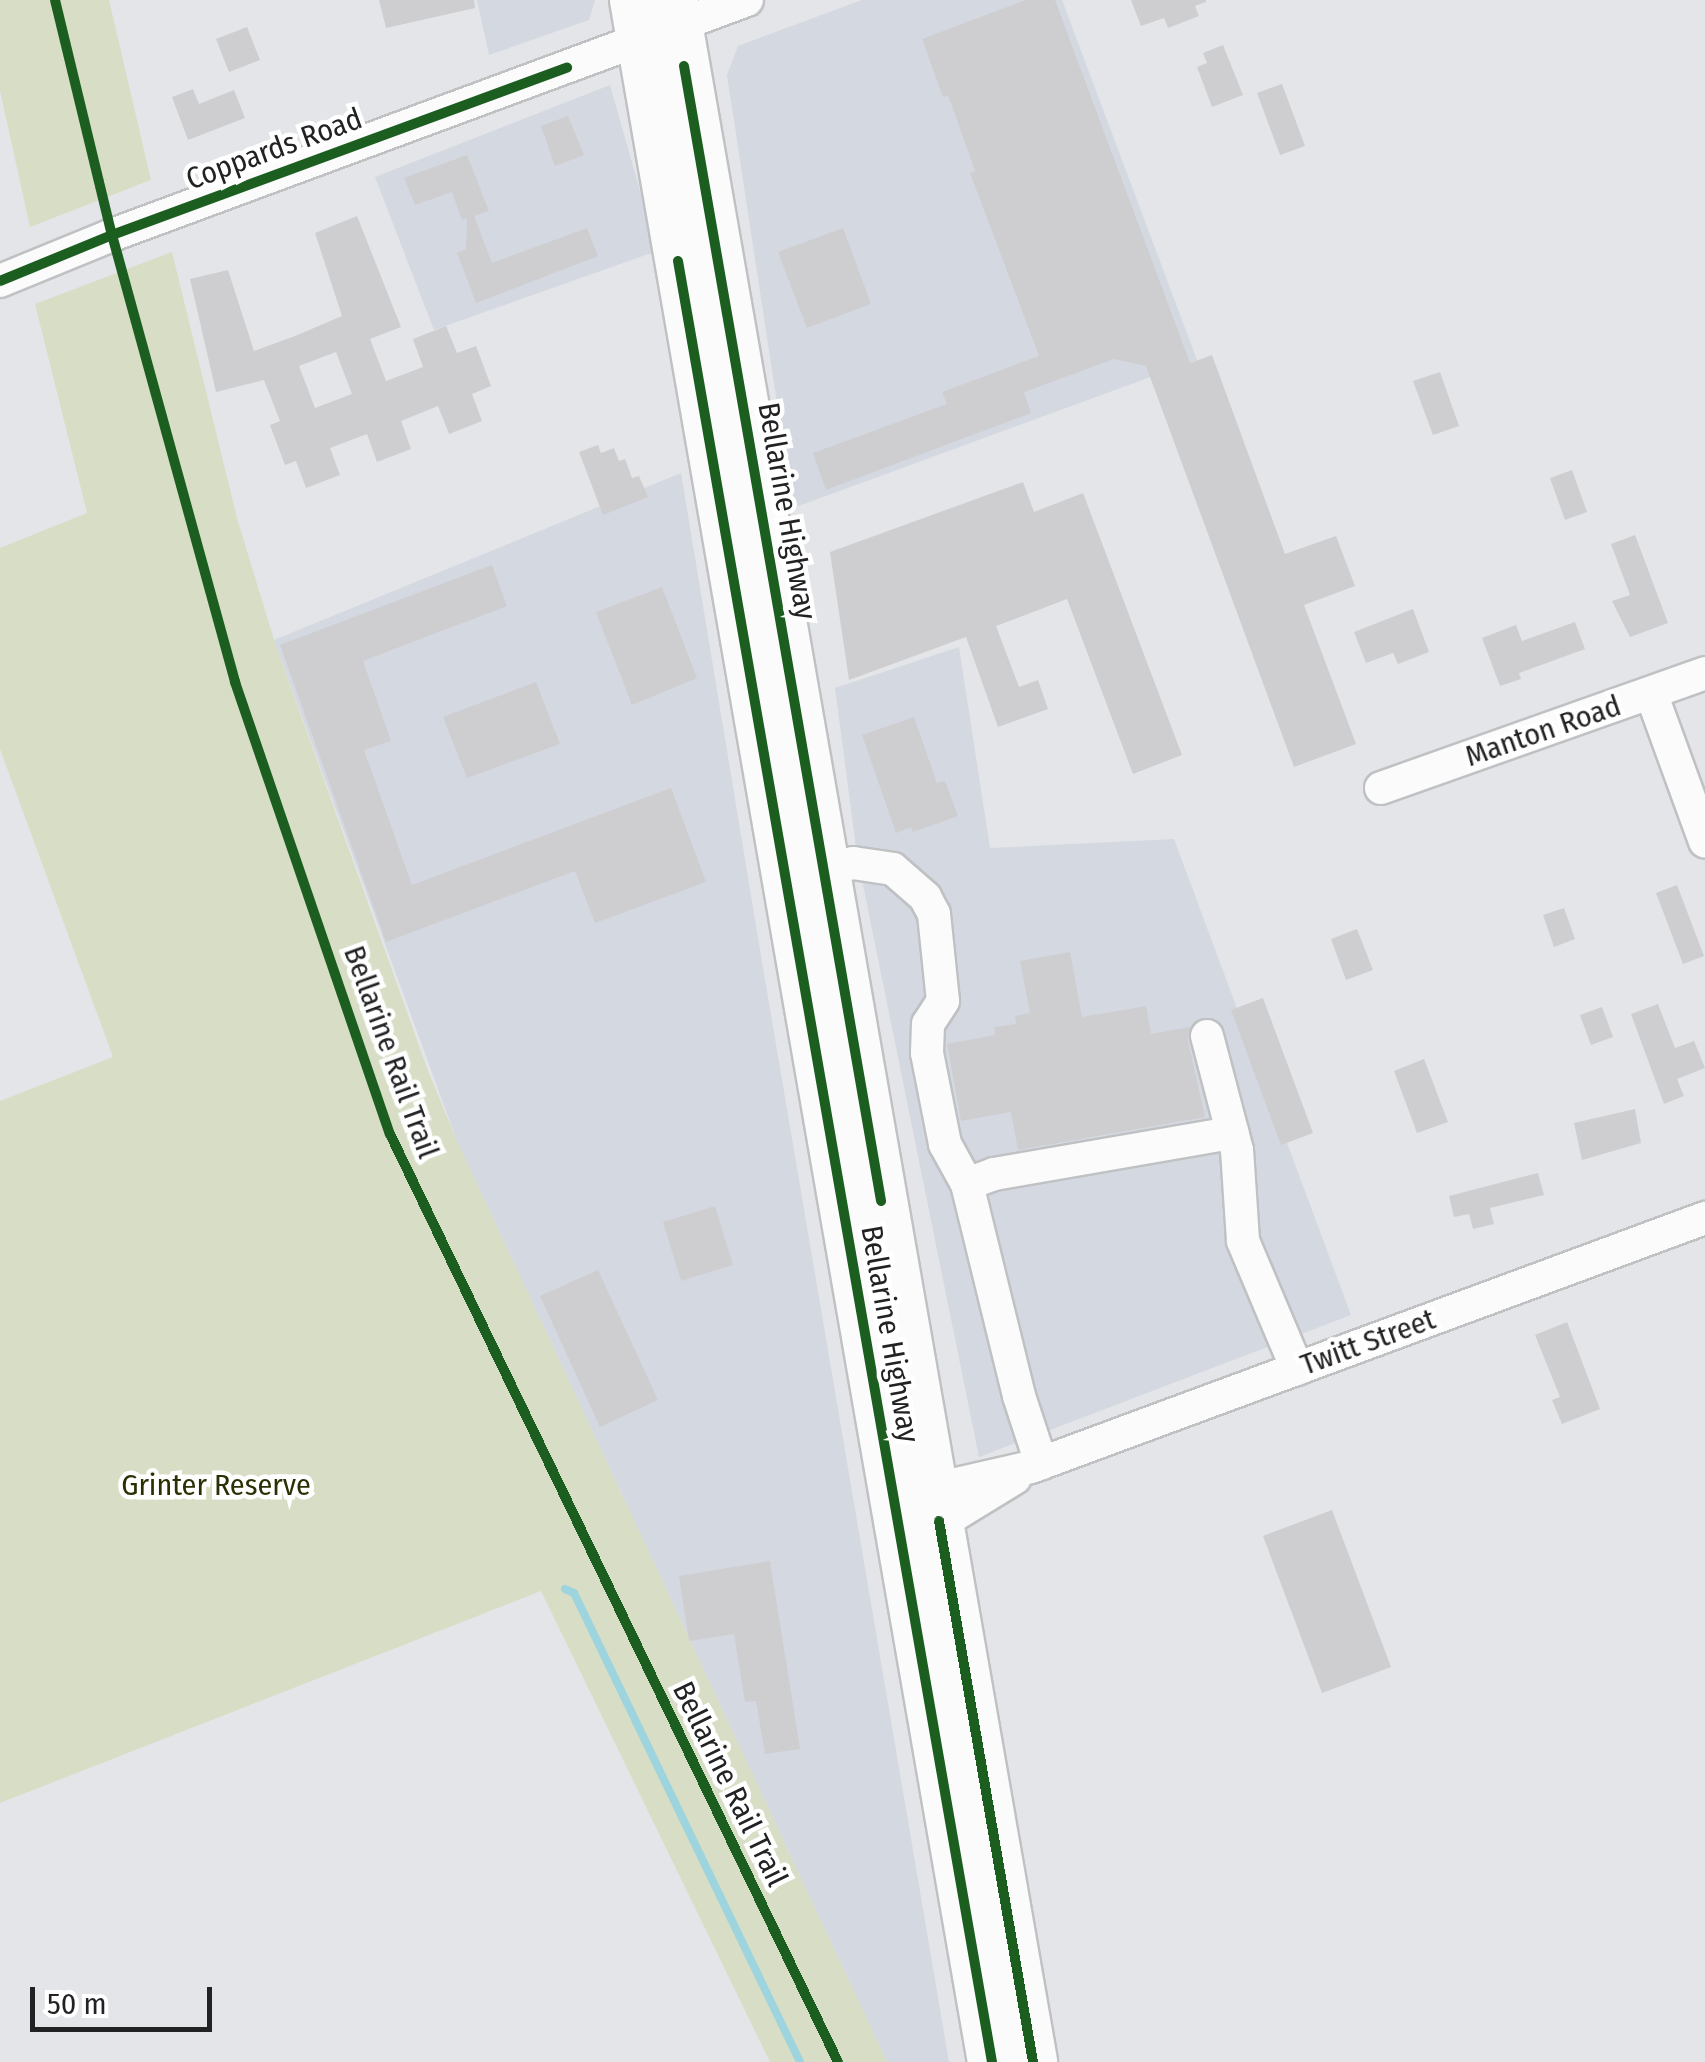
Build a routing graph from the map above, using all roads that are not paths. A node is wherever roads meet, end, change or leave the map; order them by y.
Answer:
1 (747, 0) edge
2 (657, 17) edge
3 (0, 281) edge
4 (1705, 673) edge
5 (1652, 693) junction
6 (1381, 788) dead end
7 (1705, 841) edge
8 (824, 868) junction
9 (1207, 1036) dead end
10 (1232, 1133) junction
11 (967, 1184) junction
12 (1705, 1218) edge
13 (1297, 1369) junction
14 (1036, 1465) junction
15 (924, 1509) junction
16 (992, 2062) edge
17 (1033, 2062) edge

1 - 2 street, Coppards Road
2 - 3 street, Coppards Road
2 - 8 highway, Bellarine Highway
2 - 15 highway, Bellarine Highway
4 - 5 street, Manton Road
5 - 6 street, Manton Road
5 - 7 street
8 - 11 street
8 - 15 highway, Bellarine Highway
9 - 10 street
10 - 11 street
10 - 13 street
11 - 14 street
12 - 13 street, Twitt Street
13 - 14 street, Twitt Street
14 - 15 street, Twitt Street
15 - 16 highway, Bellarine Highway
15 - 17 highway, Bellarine Highway

